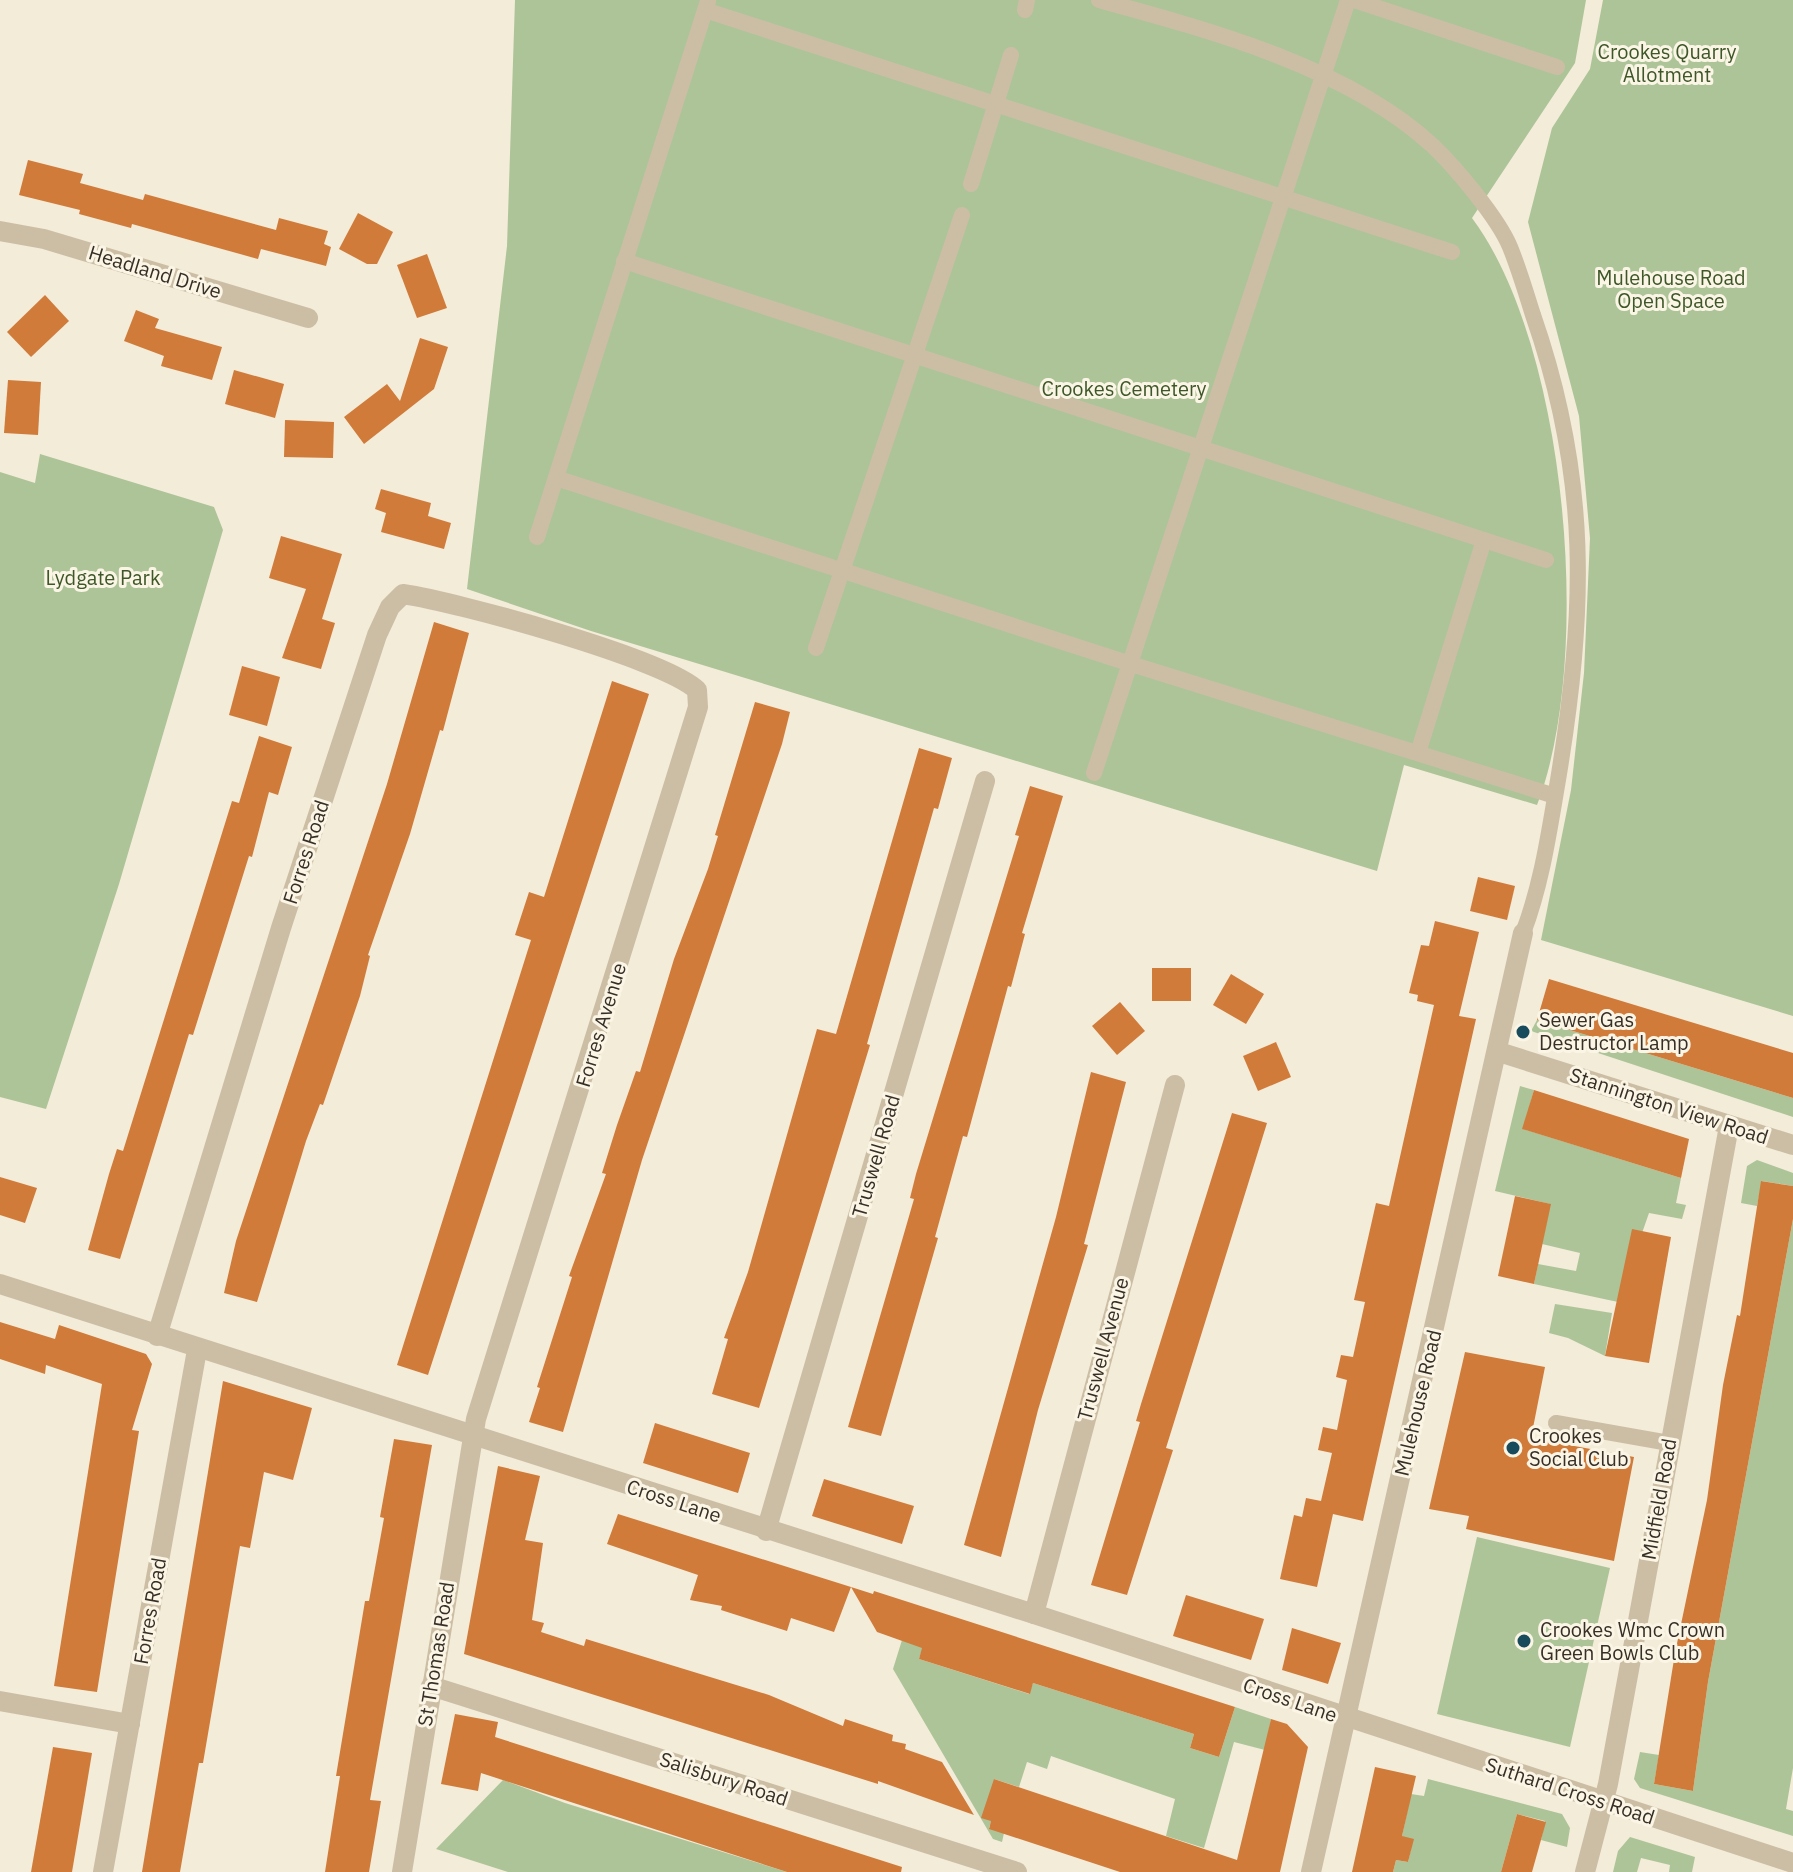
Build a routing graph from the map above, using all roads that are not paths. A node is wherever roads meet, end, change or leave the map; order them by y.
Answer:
1 (1099, 0) edge
2 (1351, 0) edge
3 (706, 5) edge
4 (1011, 55) dead end
5 (1557, 67) dead end
6 (1323, 78) junction
7 (999, 104) junction
8 (971, 184) dead end
9 (1286, 196) junction
10 (962, 215) dead end
11 (0, 231) edge
12 (1452, 252) dead end
13 (624, 261) junction
14 (308, 318) dead end
15 (912, 353) junction
16 (1201, 448) junction
17 (556, 478) junction
18 (537, 537) dead end
19 (1484, 540) junction
20 (1546, 560) dead end
21 (842, 572) junction
22 (816, 648) dead end
23 (623, 656) joint
24 (1131, 664) junction
25 (1418, 753) junction
26 (1094, 773) dead end
27 (985, 781) dead end
28 (1555, 796) junction
29 (1523, 933) joint
30 (1499, 1052) junction
31 (1175, 1085) dead end
32 (1729, 1126) junction
33 (1793, 1145) edge
34 (0, 1284) edge
35 (157, 1336) junction
36 (197, 1350) junction
37 (1556, 1423) dead end
38 (472, 1436) junction
39 (1669, 1443) junction
40 (766, 1531) junction
41 (1034, 1614) junction
42 (431, 1686) junction
43 (0, 1701) edge
44 (1347, 1719) junction
45 (130, 1724) junction
46 (1603, 1803) junction
47 (1793, 1863) edge
48 (103, 1872) edge
49 (402, 1872) edge
50 (1017, 1872) edge
51 (1311, 1872) edge
52 (1585, 1872) edge

1 - 6 lane
2 - 5 lane
2 - 6 lane
3 - 7 lane
3 - 13 lane
4 - 7 lane
6 - 9 lane
6 - 28 lane
7 - 8 lane
7 - 9 lane
9 - 12 lane
9 - 16 lane
10 - 15 lane
11 - 14 street, Headland Drive
13 - 15 lane
13 - 17 lane
15 - 16 lane
15 - 21 lane
16 - 19 lane
16 - 24 lane
17 - 18 lane
17 - 21 lane
19 - 20 lane
19 - 25 lane
21 - 22 lane
21 - 24 lane
23 - 35 street, Forres Road
23 - 38 street, Forres Avenue
24 - 25 lane
24 - 26 lane
25 - 28 lane
27 - 40 street, Truswell Road
28 - 29 lane
29 - 30 street, Mulehouse Road
30 - 32 street, Stannington View Road
30 - 44 street, Mulehouse Road
31 - 41 street, Truswell Avenue
32 - 33 street, Stannington View Road
32 - 39 street, Midfield Road
34 - 35 street, Cross Lane
35 - 36 street, Cross Lane
36 - 38 street, Cross Lane
36 - 45 street, Forres Road
37 - 39 lane
38 - 40 street, Cross Lane
38 - 42 street, St Thomas Road
39 - 46 street, Midfield Road
40 - 41 street, Cross Lane
41 - 44 street, Cross Lane
42 - 49 street, St Thomas Road
42 - 50 street, Salisbury Road
43 - 45 street
44 - 46 street, Suthard Cross Road
44 - 51 street, Mulehouse Road
45 - 48 street, Forres Road
46 - 47 street, Suthard Cross Road
46 - 52 street, Midfield Road

